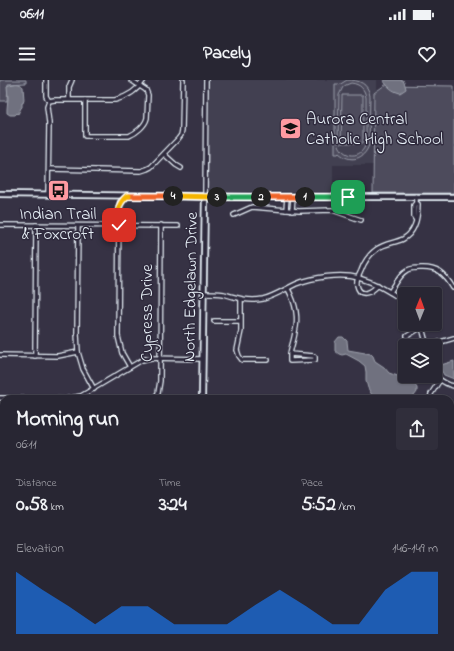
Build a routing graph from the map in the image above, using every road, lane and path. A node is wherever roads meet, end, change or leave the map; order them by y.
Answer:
1 (46, 80) edge
2 (72, 80) edge
3 (131, 80) edge
4 (144, 80) edge
5 (183, 80) edge
6 (206, 80) edge
7 (140, 86) junction
8 (69, 99) junction
9 (85, 100) junction
10 (49, 101) junction
11 (164, 154) junction
12 (181, 168) dead end
13 (48, 169) junction
14 (0, 194) edge
15 (48, 195) junction
16 (127, 196) junction
17 (205, 196) junction
18 (416, 196) junction
19 (287, 197) junction
20 (293, 197) junction
21 (454, 197) edge
22 (286, 210) junction
23 (292, 211) junction
24 (234, 215) dead end
25 (361, 220) dead end
26 (0, 225) edge
27 (36, 225) junction
28 (119, 225) junction
29 (161, 225) junction
30 (78, 226) junction
31 (178, 226) dead end
32 (358, 278) junction
33 (378, 286) junction
34 (454, 288) edge
35 (288, 289) junction
36 (390, 292) junction
37 (203, 293) junction
38 (398, 297) edge
39 (242, 299) junction
40 (214, 321) dead end
41 (240, 321) junction
42 (414, 331) edge
43 (407, 336) dead end
44 (454, 338) edge
45 (442, 342) edge
46 (78, 352) junction
47 (290, 354) junction
48 (0, 355) edge
49 (35, 356) junction
50 (160, 358) junction
51 (202, 359) junction
52 (268, 360) dead end
53 (130, 367) junction
54 (442, 381) edge
55 (438, 383) edge
56 (454, 386) edge
57 (94, 389) junction
58 (83, 395) edge
59 (157, 395) edge
60 (202, 395) edge
61 (431, 395) edge

1 - 10 street
2 - 8 street
3 - 7 street
4 - 7 street
5 - 11 street
6 - 17 street, North Edgelawn Drive
7 - 9 street
7 - 9 street
8 - 9 street
8 - 10 street
10 - 13 street
11 - 12 street
11 - 13 street
13 - 15 street
14 - 15 main road
15 - 16 main road
16 - 17 main road
16 - 28 street
17 - 19 main road
17 - 37 main road, North Edgelawn Drive
18 - 20 main road
18 - 21 main road
18 - 32 street
19 - 20 main road
19 - 22 street
20 - 23 street
22 - 23 street
22 - 24 street
23 - 25 street
26 - 27 street
27 - 30 street
27 - 49 street
28 - 29 street
28 - 30 street
28 - 53 street
29 - 31 street
29 - 50 street, Cypress Drive
30 - 46 street
32 - 33 street
32 - 33 street
32 - 35 street
33 - 36 street
34 - 36 street
35 - 39 street
35 - 47 street
36 - 38 street
37 - 39 street
37 - 51 main road, North Edgelawn Drive
39 - 41 street
40 - 41 street
41 - 52 street
42 - 43 street
44 - 45 street
46 - 49 street
46 - 57 street
47 - 47 street
48 - 49 street
50 - 51 street
50 - 53 street
50 - 59 street, Cypress Drive
51 - 60 main road, North Edgelawn Drive
53 - 57 street
54 - 56 street
55 - 61 street
57 - 58 street

